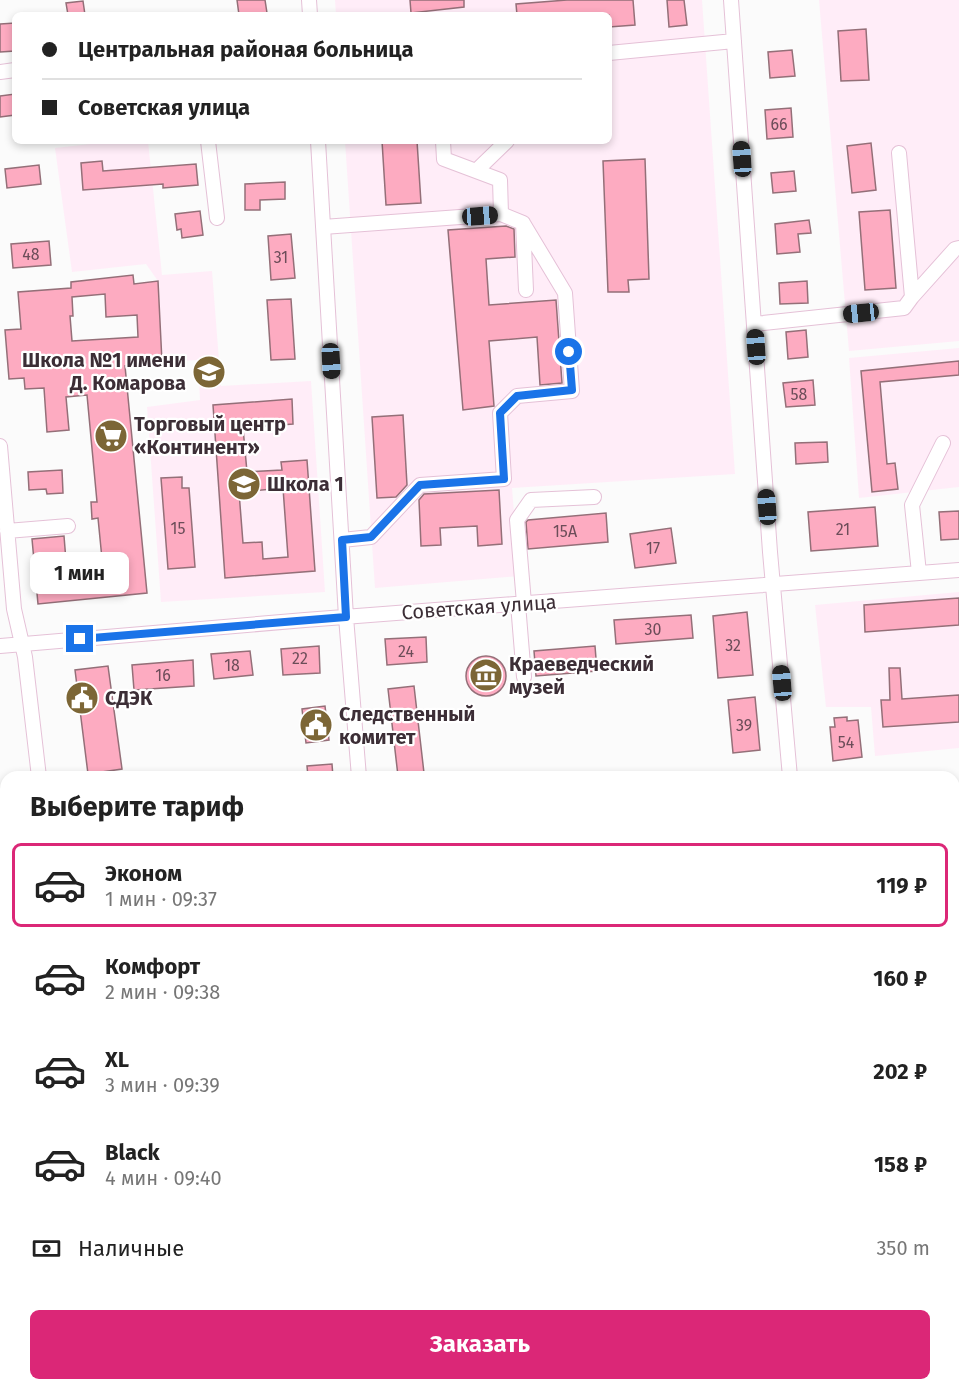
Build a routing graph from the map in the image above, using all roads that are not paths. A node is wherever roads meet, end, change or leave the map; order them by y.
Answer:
1 (731, 0) edge
2 (734, 41) junction
3 (612, 53) edge
4 (208, 144) edge
5 (318, 144) edge
6 (443, 144) edge
7 (504, 144) edge
8 (899, 153) dead end
9 (476, 171) junction
10 (501, 214) junction
11 (217, 218) dead end
12 (523, 223) junction
13 (323, 227) junction
14 (959, 248) edge
15 (526, 290) dead end
16 (912, 297) junction
17 (754, 324) junction
18 (943, 443) dead end
19 (0, 446) edge
20 (594, 497) dead end
21 (68, 526) dead end
22 (8, 531) junction
23 (342, 540) junction
24 (959, 570) edge
25 (919, 573) junction
26 (773, 585) junction
27 (521, 604) junction
28 (346, 617) junction
29 (23, 644) junction
30 (0, 646) edge
31 (524, 677) dead end
32 (38, 771) edge
33 (359, 771) edge
34 (789, 771) edge

1 - 2 street
2 - 3 street
2 - 17 street
4 - 11 street
5 - 13 street
6 - 9 street
7 - 9 street
8 - 16 street
9 - 10 street
10 - 12 street
10 - 13 street
12 - 15 street
12 - 23 street
13 - 23 street
14 - 16 street
16 - 17 street
17 - 26 street
18 - 25 street
19 - 22 street
20 - 27 street
21 - 22 street
22 - 29 street
23 - 28 street
24 - 25 street, Советская улица
25 - 26 street, Советская улица
26 - 27 street, Советская улица
26 - 34 street
27 - 28 street, Советская улица
27 - 31 street
28 - 29 street, Советская улица
28 - 33 street
29 - 30 street, Советская улица
29 - 32 street

